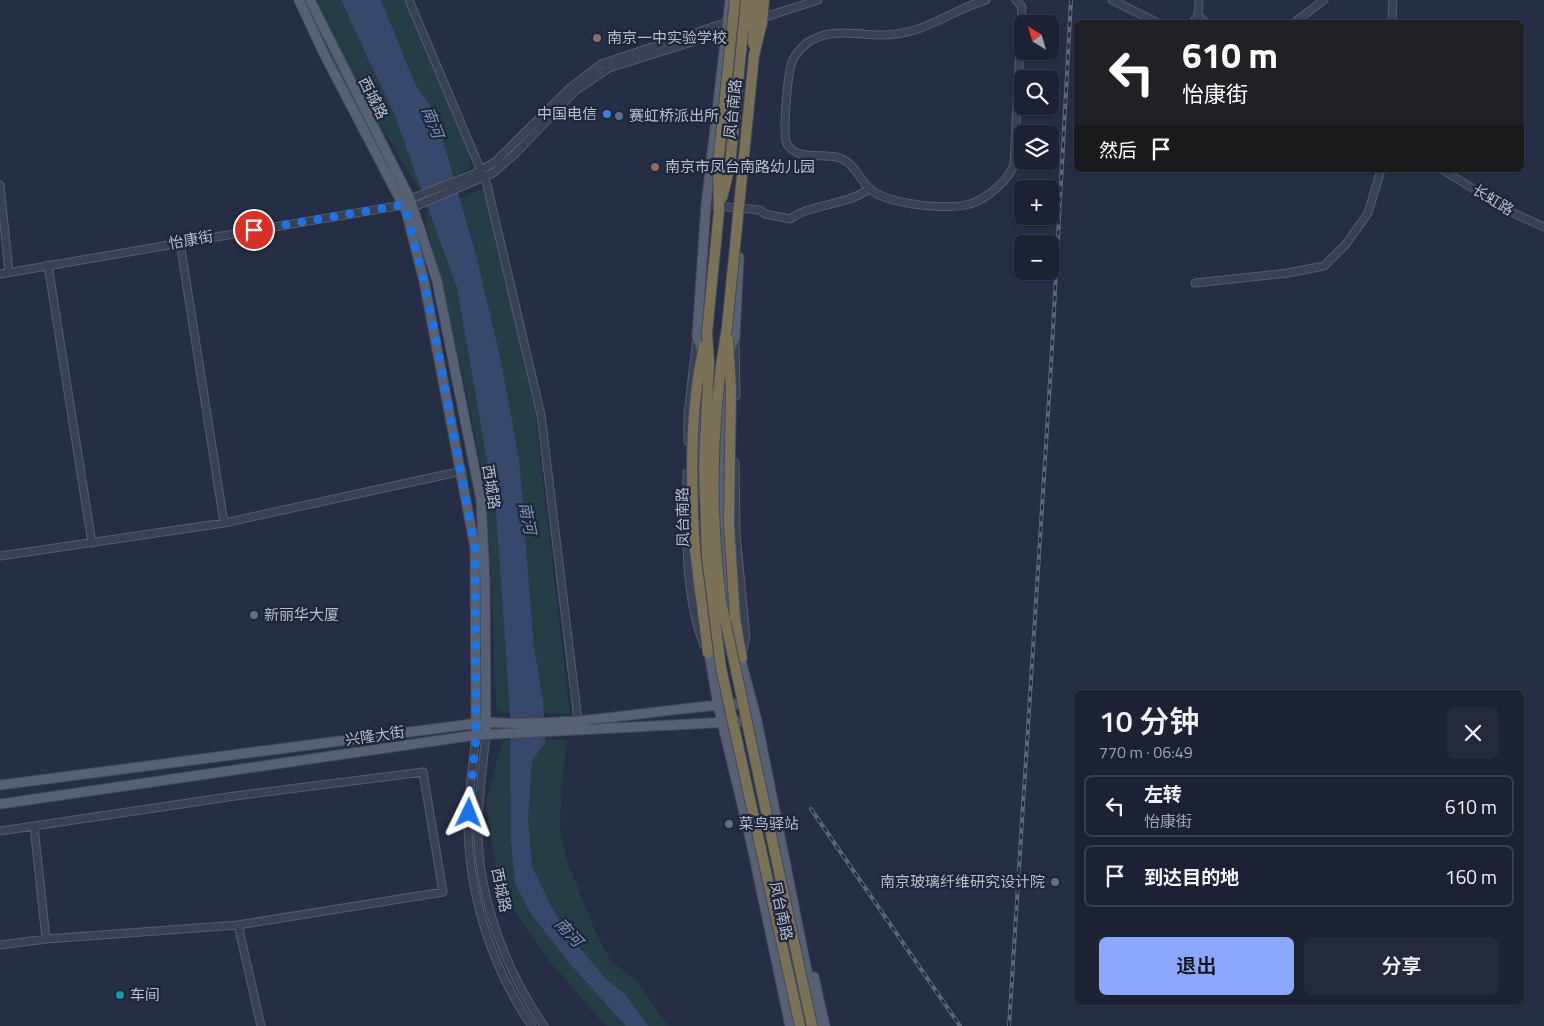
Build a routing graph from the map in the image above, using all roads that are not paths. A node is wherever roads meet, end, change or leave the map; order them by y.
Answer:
1 (298, 0) edge
2 (310, 0) edge
3 (409, 0) edge
4 (730, 0) edge
5 (735, 0) edge
6 (746, 0) edge
7 (754, 0) edge
8 (763, 0) edge
9 (818, 0) edge
10 (986, 0) edge
11 (1016, 0) edge
12 (1112, 0) edge
13 (1199, 0) edge
14 (1324, 0) edge
15 (1393, 0) edge
16 (1198, 16) junction
17 (760, 18) junction
18 (1152, 20) edge
19 (1195, 20) edge
20 (1203, 20) edge
21 (1298, 20) edge
22 (1392, 20) edge
23 (728, 22) junction
24 (727, 32) junction
25 (754, 54) junction
26 (1379, 172) edge
27 (1446, 172) edge
28 (482, 174) junction
29 (0, 185) edge
30 (869, 189) junction
31 (411, 204) junction
32 (706, 205) junction
33 (742, 208) junction
34 (719, 211) junction
35 (1544, 227) edge
36 (180, 242) junction
37 (48, 265) junction
38 (9, 272) junction
39 (0, 274) edge
40 (1194, 283) dead end
41 (727, 327) junction
42 (702, 334) junction
43 (735, 337) junction
44 (462, 472) junction
45 (224, 523) junction
46 (92, 544) junction
47 (0, 556) edge
48 (708, 653) junction
49 (742, 658) junction
50 (752, 703) junction
51 (718, 705) junction
52 (578, 720) junction
53 (757, 720) junction
54 (722, 721) junction
55 (488, 722) junction
56 (476, 724) junction
57 (553, 728) junction
58 (476, 735) junction
59 (486, 735) junction
60 (0, 785) edge
61 (470, 787) junction
62 (480, 788) junction
63 (0, 804) edge
64 (34, 826) junction
65 (0, 831) edge
66 (797, 916) junction
67 (238, 925) junction
68 (46, 939) junction
69 (0, 945) edge
70 (261, 1026) edge
71 (532, 1026) edge
72 (544, 1026) edge
73 (790, 1026) edge
74 (800, 1026) edge
75 (812, 1026) edge
76 (818, 1026) edge
77 (825, 1026) edge

1 - 31 main road, 西城路
2 - 31 main road, 西城路
3 - 28 street
4 - 23 main road, 凤台南路
5 - 34 highway, 凤台南路, bridge
6 - 34 highway, bridge
7 - 25 highway, bridge
8 - 17 main road, 凤台南路
8 - 25 highway, bridge
9 - 17 street
10 - 30 street
11 - 30 street
12 - 18 street
13 - 16 street
14 - 21 street
15 - 22 street
16 - 19 street
16 - 20 street
17 - 23 street
17 - 33 main road, 凤台南路
23 - 24 main road, 凤台南路
23 - 28 street
24 - 28 street
24 - 32 main road, 凤台南路
25 - 41 highway, 凤台南路, bridge
26 - 40 street
27 - 35 street, 长虹路
28 - 31 street, 怡康街
28 - 52 street
29 - 38 street
30 - 33 street
31 - 36 street, 怡康街
31 - 44 main road, 西城路
31 - 55 main road, 西城路
32 - 33 street
32 - 42 main road, 凤台南路
33 - 43 main road, 凤台南路
34 - 42 highway, 凤台南路, bridge
36 - 37 street, 怡康街
36 - 45 street
37 - 38 street, 怡康街
37 - 46 street
38 - 39 street, 怡康街
41 - 49 highway, bridge
41 - 75 highway, 凤台南路, bridge
42 - 48 main road, 凤台南路
42 - 48 highway, bridge
42 - 74 highway, 凤台南路, bridge
43 - 49 street
43 - 49 main road, 凤台南路
44 - 45 street
44 - 56 main road, 西城路
45 - 46 street
46 - 47 street
48 - 51 main road, 凤台南路
49 - 50 main road, 凤台南路
50 - 51 main road, 兴隆大街
50 - 53 main road, 凤台南路
51 - 52 main road, 兴隆大街
51 - 54 main road, 凤台南路
52 - 57 main road, 兴隆大街
53 - 54 main road, 兴隆大街
53 - 66 main road, 凤台南路
54 - 57 main road, 兴隆大街
54 - 73 main road, 凤台南路
55 - 56 main road, 兴隆大街
55 - 57 main road, 兴隆大街
55 - 59 main road, 西城路
56 - 58 main road, 西城路
56 - 60 main road, 兴隆大街
57 - 59 main road, 兴隆大街
58 - 59 main road, 兴隆大街
58 - 61 street, 西城路
58 - 63 main road, 兴隆大街
59 - 62 street, 西城路
61 - 62 street
61 - 71 street, 西城路
62 - 72 street, 西城路
64 - 65 street
64 - 67 street
64 - 68 street
66 - 76 main road, 凤台南路
66 - 77 main road, 凤台南路
67 - 68 street
67 - 70 street
68 - 69 street

